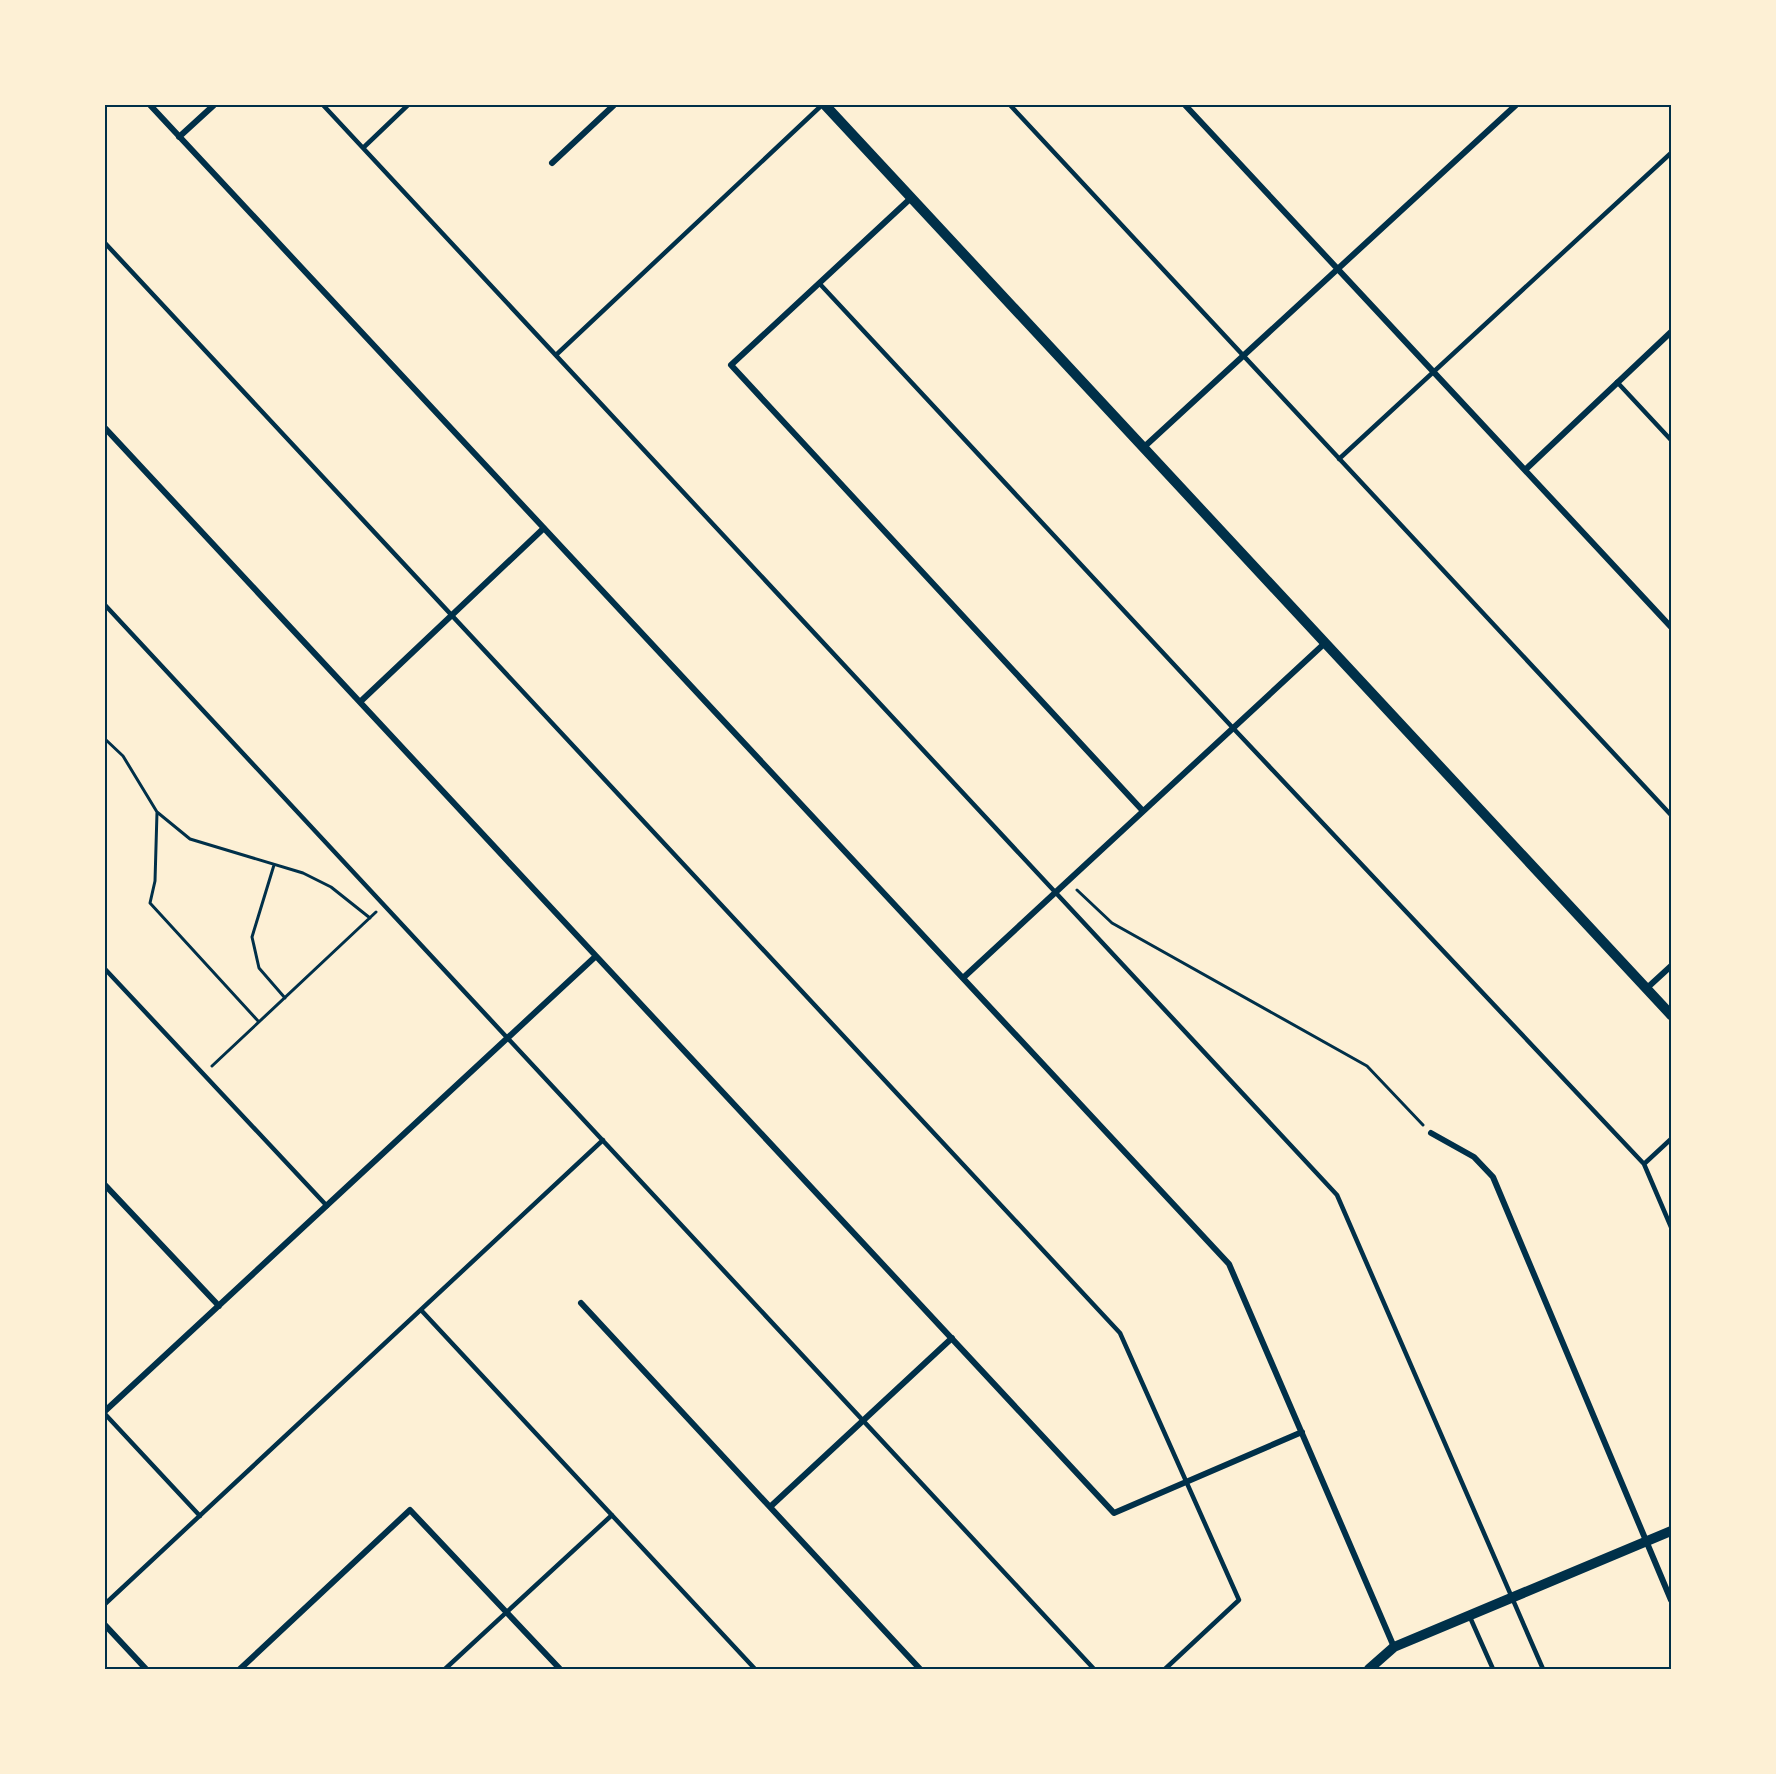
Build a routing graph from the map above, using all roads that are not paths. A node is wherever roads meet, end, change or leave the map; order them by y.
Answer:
1 (150, 105) edge
2 (214, 105) edge
3 (323, 105) edge
4 (408, 105) edge
5 (614, 105) edge
6 (824, 105) edge
7 (1010, 105) edge
8 (1185, 105) edge
9 (1516, 105) edge
10 (179, 137) junction
11 (363, 148) junction
12 (1671, 153) edge
13 (552, 163) dead end
14 (911, 198) junction
15 (105, 243) edge
16 (1338, 268) junction
17 (819, 283) junction
18 (1671, 332) edge
19 (556, 355) junction
20 (1243, 356) junction
21 (1434, 372) junction
22 (1617, 382) junction
23 (105, 428) edge
24 (1671, 440) edge
25 (1143, 447) junction
26 (1339, 459) junction
27 (1525, 470) junction
28 (544, 528) junction
29 (105, 605) edge
30 (452, 615) junction
31 (1671, 627) edge
32 (1325, 643) junction
33 (360, 702) junction
34 (1233, 728) junction
35 (1143, 811) junction
36 (1671, 815) edge
37 (1056, 892) junction
38 (596, 956) junction
39 (1671, 966) edge
40 (105, 969) edge
41 (963, 978) junction
42 (1647, 988) junction
43 (1671, 1015) edge
44 (508, 1038) junction
45 (1431, 1133) road end
46 (1671, 1139) edge
47 (603, 1140) junction
48 (1644, 1164) junction
49 (105, 1185) edge
50 (327, 1206) junction
51 (1671, 1227) edge
52 (581, 1303) dead end
53 (219, 1306) junction
54 (421, 1310) junction
55 (952, 1338) junction
56 (105, 1412) edge
57 (863, 1420) junction
58 (1302, 1432) junction
59 (1186, 1482) junction
60 (770, 1507) junction
61 (612, 1515) junction
62 (200, 1516) junction
63 (1671, 1531) edge
64 (1646, 1541) junction
65 (1513, 1597) junction
66 (1671, 1600) edge
67 (105, 1604) edge
68 (507, 1612) junction
69 (1469, 1615) junction
70 (105, 1625) edge
71 (1394, 1647) junction
72 (146, 1669) edge
73 (240, 1669) edge
74 (446, 1669) edge
75 (560, 1669) edge
76 (755, 1669) edge
77 (920, 1669) edge
78 (1094, 1669) edge
79 (1164, 1669) edge
80 (1369, 1669) edge
81 (1493, 1669) edge
82 (1543, 1669) edge

1 - 10 street
2 - 10 street
3 - 11 lane
4 - 11 lane
5 - 13 street
6 - 14 street
6 - 19 lane
7 - 20 lane
8 - 16 street
9 - 16 street
10 - 28 street
11 - 19 lane
12 - 21 lane
14 - 17 street
14 - 25 street
15 - 30 lane
16 - 20 street
16 - 21 street
17 - 34 lane
17 - 35 street
18 - 22 street
19 - 37 lane
20 - 25 street
20 - 26 lane
21 - 26 lane
21 - 27 street
22 - 24 lane
22 - 27 street
23 - 33 street
25 - 32 street
26 - 36 lane
27 - 31 street
28 - 30 street
28 - 41 street
29 - 44 lane
30 - 33 street
30 - 59 lane
32 - 34 street
32 - 42 street
33 - 38 street
34 - 35 street
34 - 48 lane
35 - 37 street
37 - 41 street
37 - 65 lane
38 - 44 street
38 - 55 street
39 - 42 street
40 - 50 lane
41 - 58 street
42 - 43 street
44 - 47 lane
44 - 50 street
45 - 64 street
46 - 48 lane
47 - 54 lane
47 - 57 lane
48 - 51 lane
49 - 53 street
50 - 53 street
52 - 60 street
53 - 56 street
54 - 61 lane
54 - 62 lane
55 - 57 street
55 - 59 street
56 - 62 lane
57 - 60 street
57 - 78 lane
58 - 59 street
58 - 71 street
59 - 79 lane
60 - 77 street
61 - 68 lane
61 - 76 lane
62 - 67 lane
63 - 64 street
64 - 65 street
64 - 66 street
65 - 69 street
65 - 82 lane
68 - 73 street
68 - 74 lane
68 - 75 street
69 - 71 street
69 - 81 lane
70 - 72 street
71 - 80 street

